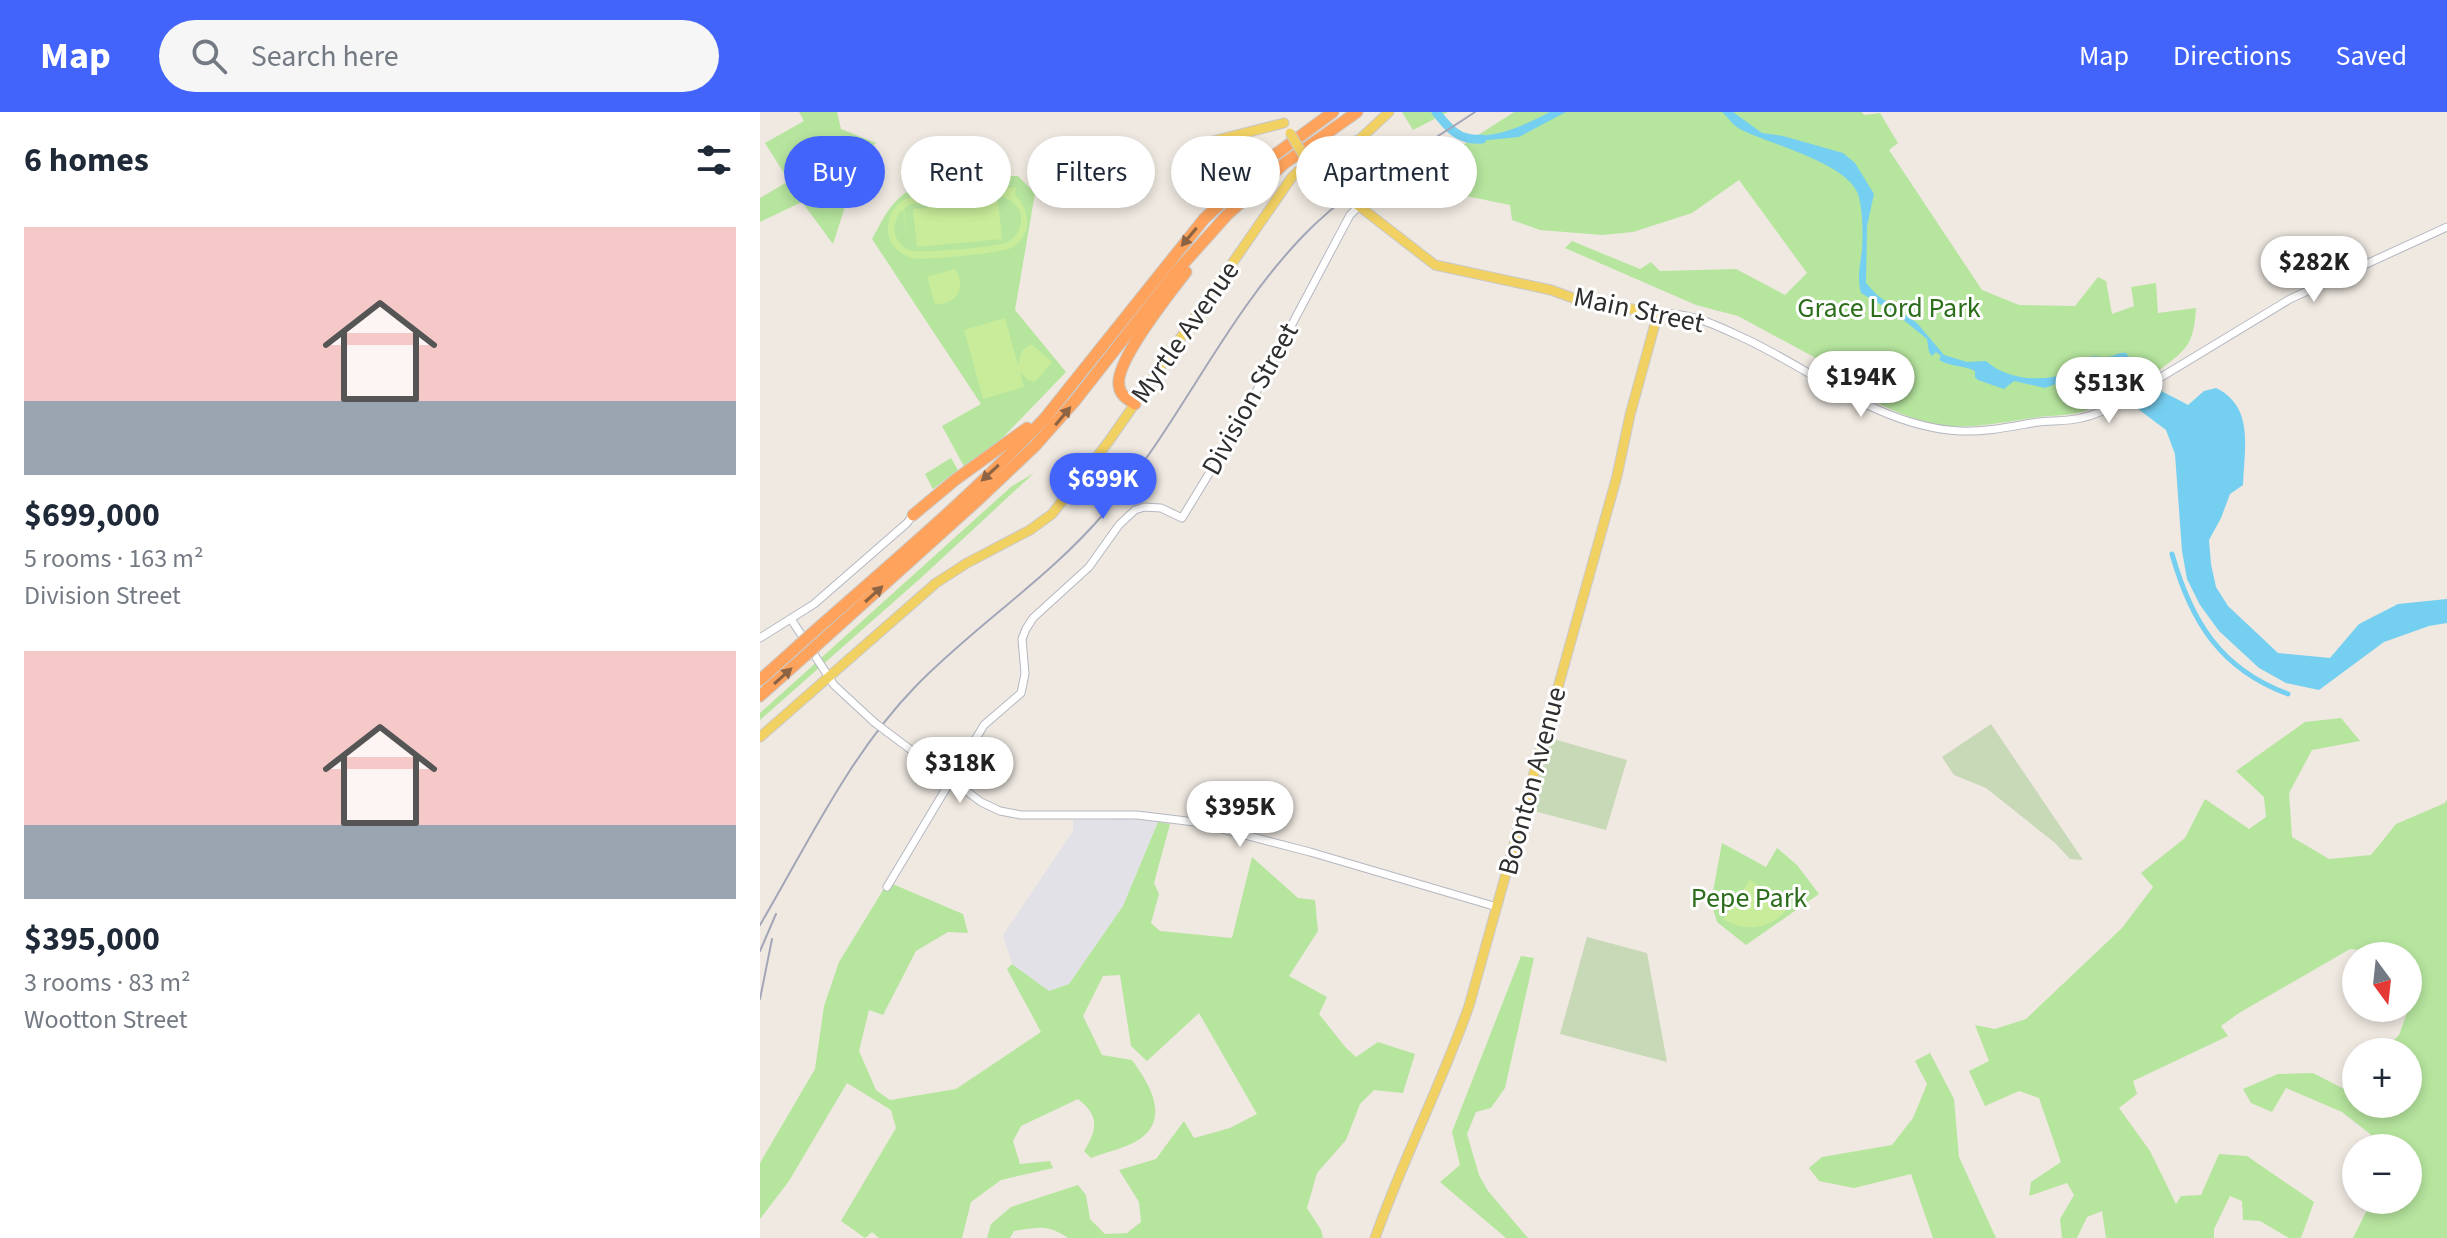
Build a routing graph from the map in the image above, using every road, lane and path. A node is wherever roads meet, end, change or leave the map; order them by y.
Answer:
1 (1280, 112) edge
2 (1333, 112) edge
3 (1357, 112) edge
4 (1389, 112) edge
5 (1287, 128) junction
6 (1309, 129) junction
7 (1243, 136) edge
8 (1363, 136) edge
9 (1296, 143) edge
10 (1280, 147) edge
11 (1296, 173) edge
12 (1355, 208) edge
13 (1361, 208) edge
14 (2447, 227) edge
15 (1207, 237) junction
16 (1658, 313) junction
17 (1135, 404) junction
18 (1045, 418) junction
19 (913, 515) joint
20 (791, 619) junction
21 (760, 638) edge
22 (813, 641) junction
23 (802, 651) junction
24 (827, 677) junction
25 (760, 680) edge
26 (760, 696) edge
27 (760, 737) edge
28 (953, 780) junction
29 (887, 887) dead end
30 (1497, 907) junction
31 (1375, 1238) edge

1 - 5 main road, Main Street
2 - 6 highway
3 - 15 highway
4 - 8 main road, Myrtle Avenue
5 - 7 main road
5 - 9 main road, Main Street, bridge
6 - 10 highway
6 -> 18 highway
11 - 17 main road, Myrtle Avenue
12 - 28 street, Division Street
13 - 16 main road, Main Street
14 - 16 street, Main Street
15 - 17 highway
22 -> 15 highway
16 - 30 main road, Boonton Avenue
17 - 24 main road, Myrtle Avenue
18 - 19 highway
18 -> 22 highway
19 - 20 street
20 - 21 street
20 - 24 street
22 - 23 highway, bridge
23 - 25 highway
26 -> 23 highway
24 - 27 main road, Myrtle Avenue
24 - 28 street, bridge
28 - 29 street, Division Street
28 - 30 street
30 - 31 main road, Boonton Avenue

